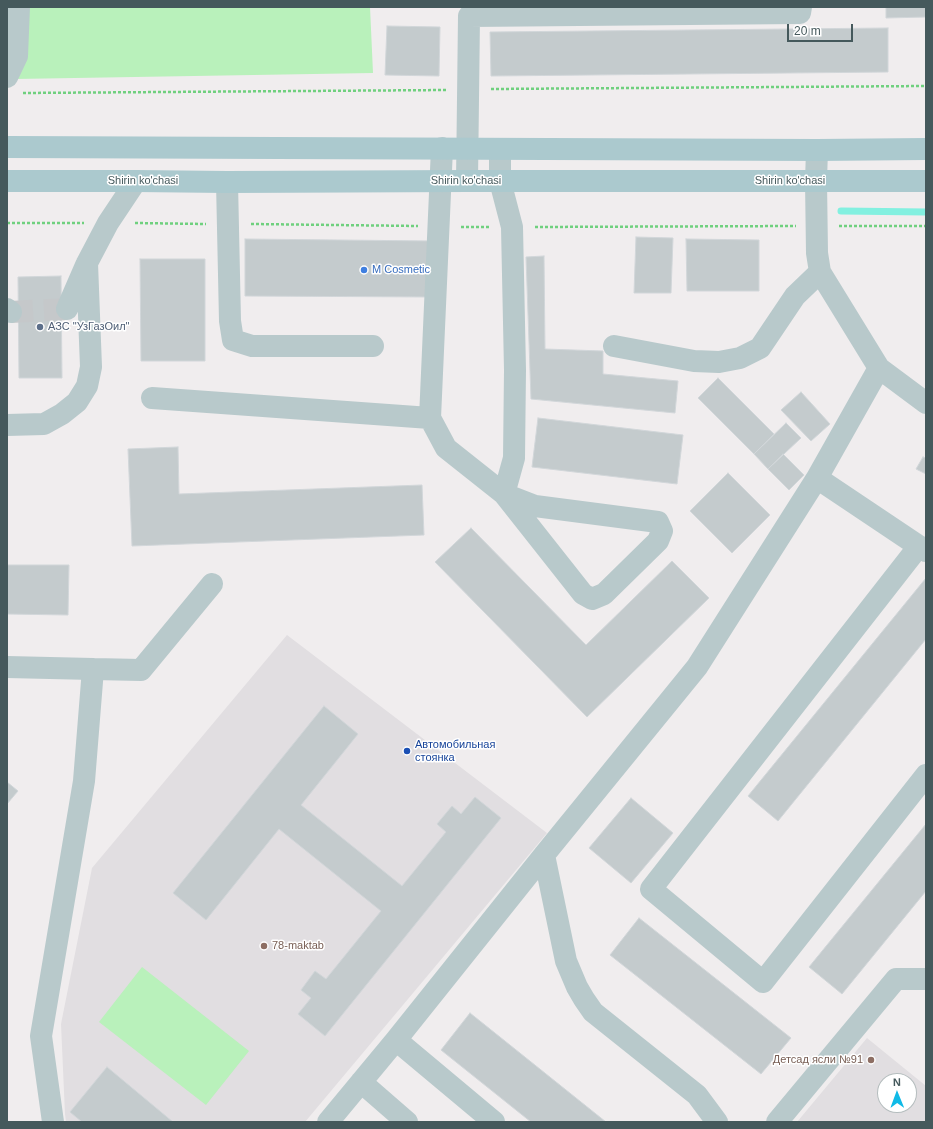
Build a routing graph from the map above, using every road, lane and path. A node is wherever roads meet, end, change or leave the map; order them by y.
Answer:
1 (19, 7) edge
2 (801, 7) edge
3 (469, 11) edge
4 (7, 77) edge
5 (7, 147) edge
6 (442, 148) junction
7 (468, 148) junction
8 (500, 148) junction
9 (926, 149) edge
10 (817, 150) junction
11 (7, 181) edge
12 (136, 181) junction
13 (441, 181) junction
14 (467, 181) junction
15 (500, 181) junction
16 (816, 181) junction
17 (926, 181) edge
18 (227, 182) junction
19 (7, 223) edge
20 (108, 223) junction
21 (228, 224) junction
22 (817, 225) junction
23 (439, 226) junction
24 (926, 226) edge
25 (512, 227) junction
26 (87, 263) junction
27 (820, 272) junction
28 (67, 309) dead end
29 (373, 346) dead end
30 (614, 346) dead end
31 (879, 368) junction
32 (152, 398) dead end
33 (926, 403) edge
34 (430, 418) junction
35 (7, 425) edge
36 (817, 478) junction
37 (504, 494) junction
38 (922, 549) edge
39 (212, 584) dead end
40 (7, 667) edge
41 (93, 669) junction
42 (926, 775) edge
43 (544, 854) junction
44 (926, 979) edge
45 (396, 1040) junction
46 (361, 1082) junction
47 (53, 1122) edge
48 (328, 1122) edge
49 (407, 1122) edge
50 (494, 1122) edge
51 (717, 1122) edge
52 (776, 1122) edge

1 - 4 lane
2 - 3 lane
3 - 7 lane
5 - 6 main road
6 - 7 main road
6 - 13 lane
7 - 8 main road
7 - 14 lane
8 - 10 main road
8 - 15 lane
9 - 10 main road
10 - 16 lane
11 - 12 main road, Shirin ko'chasi
12 - 18 main road, Shirin ko'chasi
12 - 20 lane
13 - 14 main road, Shirin ko'chasi
13 - 18 main road, Shirin ko'chasi
13 - 23 lane
14 - 15 main road, Shirin ko'chasi
15 - 16 main road, Shirin ko'chasi
15 - 25 lane
16 - 17 main road, Shirin ko'chasi
16 - 22 lane
18 - 21 lane
19 - 20 path
20 - 21 path
20 - 26 lane
21 - 23 path
21 - 29 lane
22 - 24 path
22 - 25 path
22 - 27 lane
23 - 25 path
23 - 34 lane
25 - 37 lane
26 - 28 lane
26 - 35 lane
27 - 30 lane
27 - 31 lane
31 - 33 lane
31 - 36 lane
32 - 34 lane
34 - 37 lane
36 - 38 lane
36 - 43 lane
37 - 37 lane
38 - 42 lane
39 - 41 lane
40 - 41 lane
41 - 47 lane
43 - 45 lane
43 - 51 lane
44 - 52 lane
45 - 46 lane
45 - 50 lane
46 - 48 lane
46 - 49 lane

